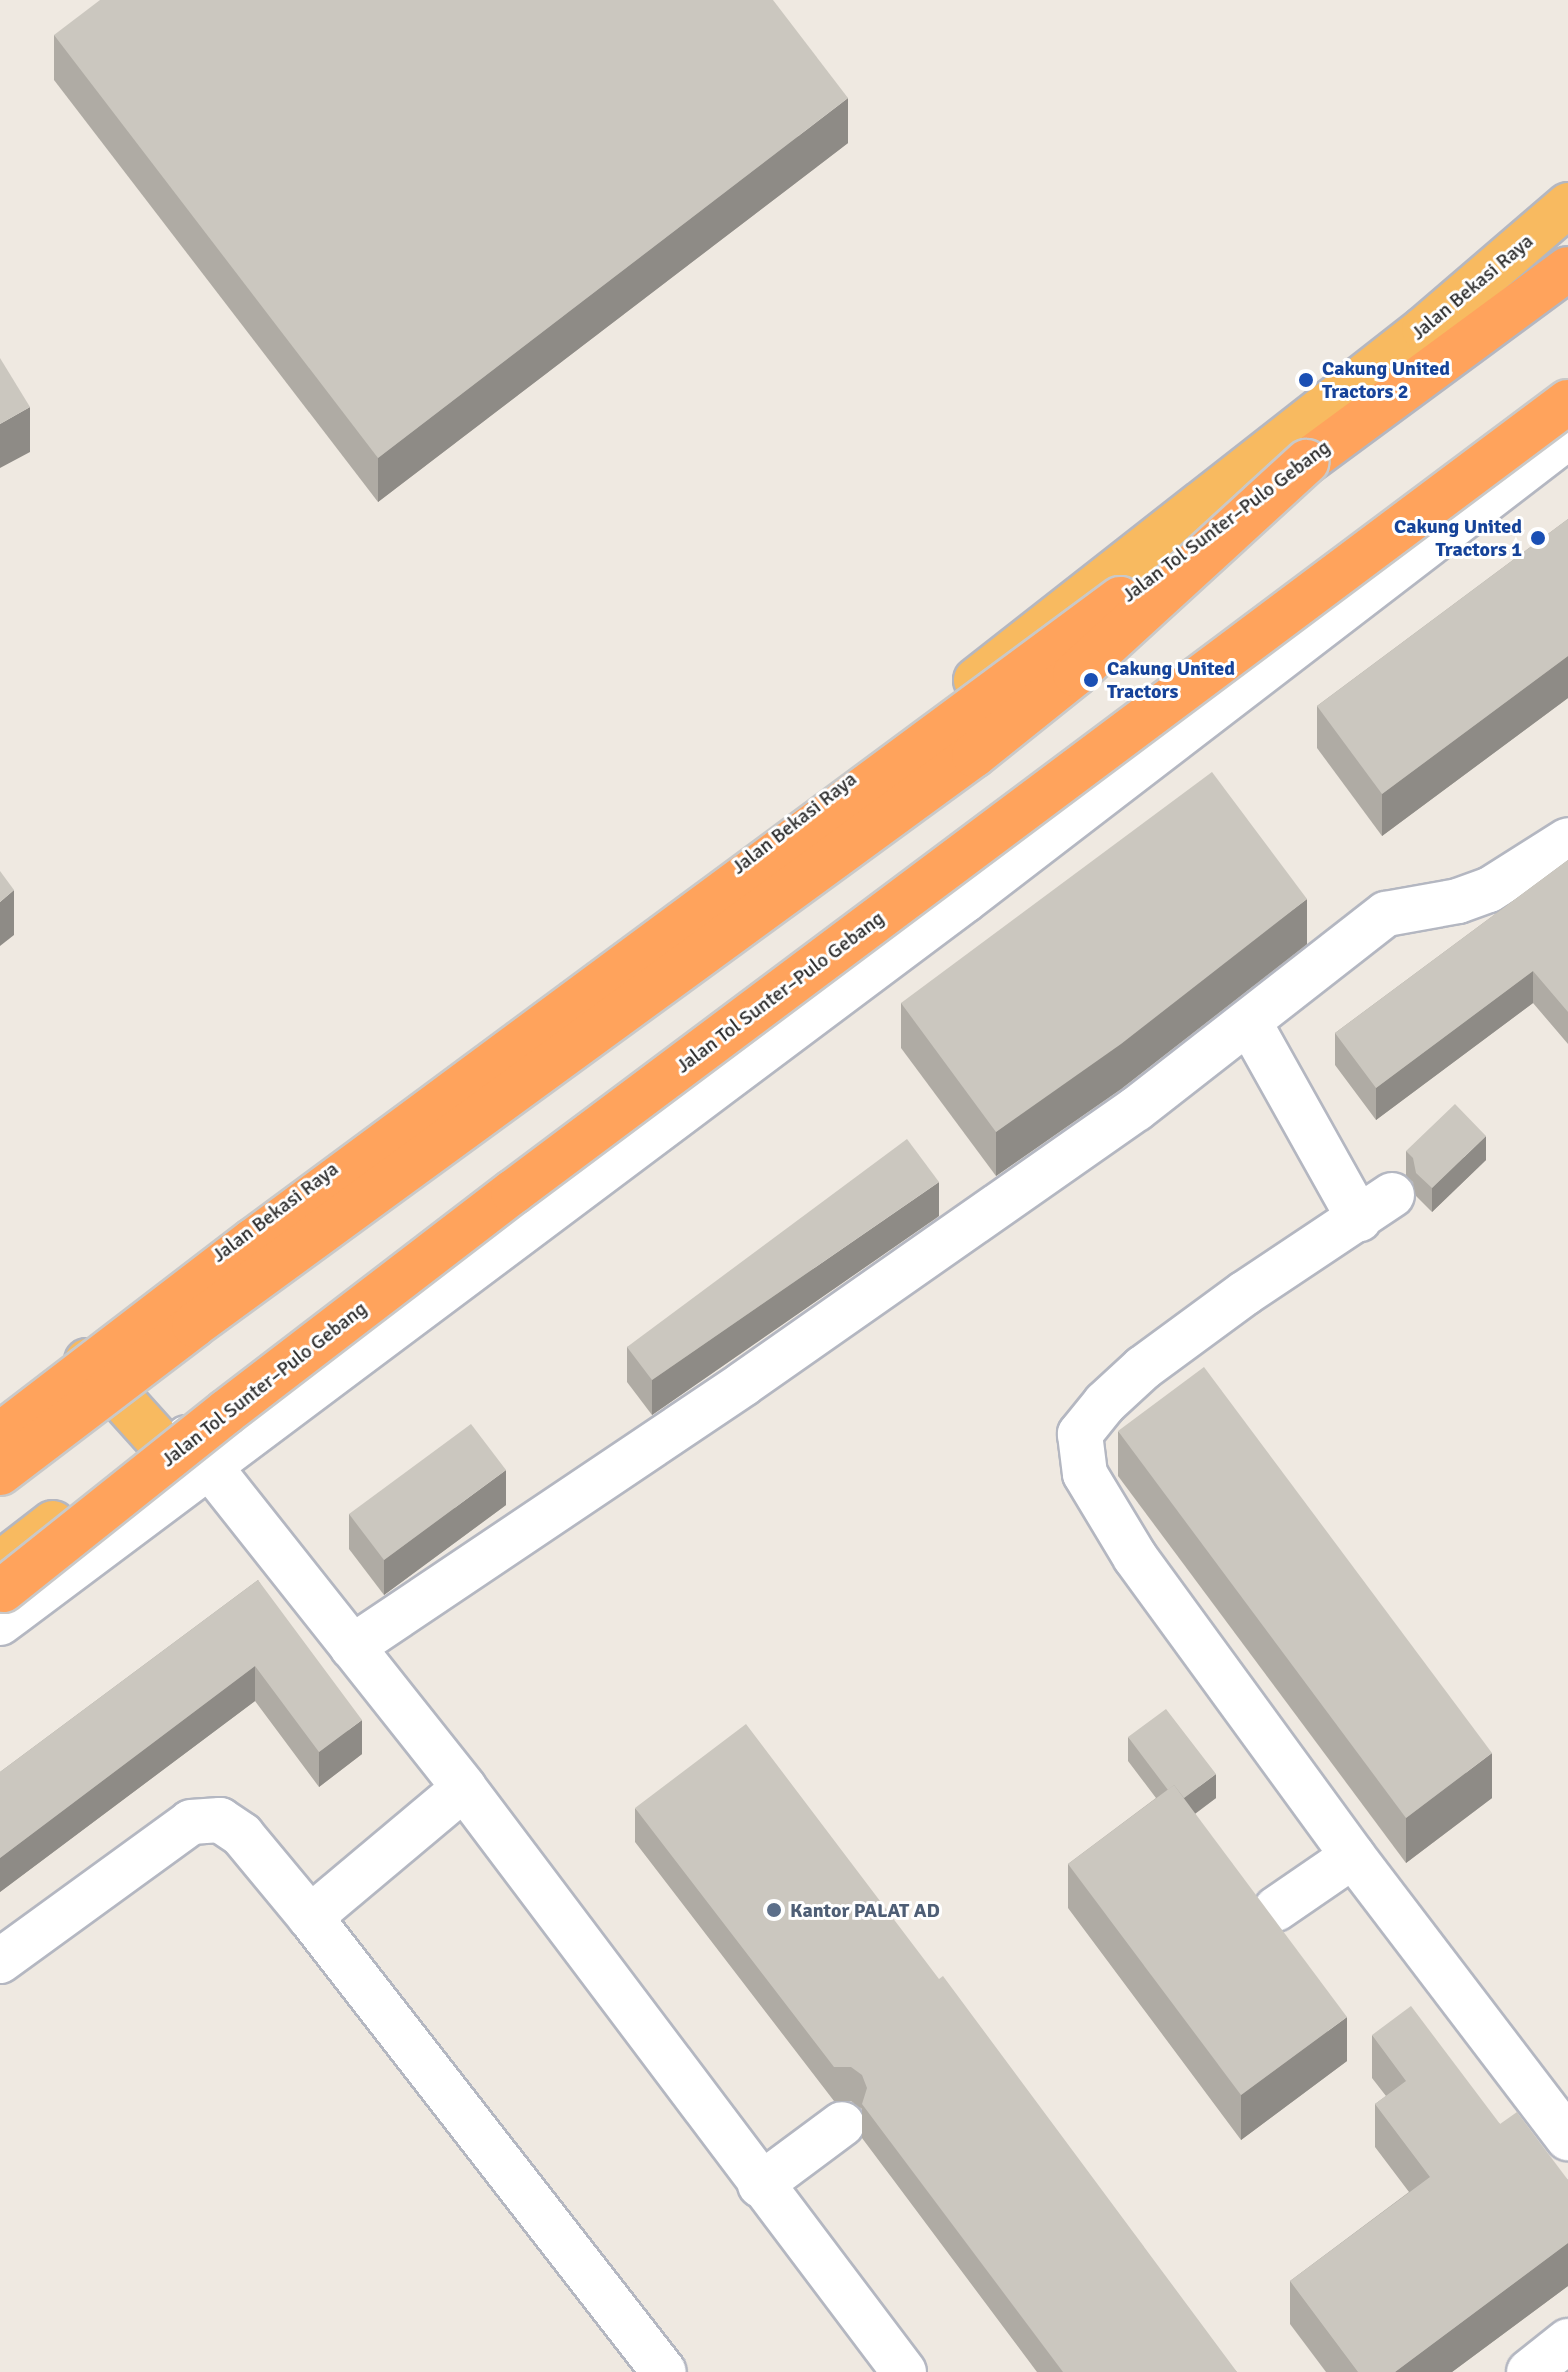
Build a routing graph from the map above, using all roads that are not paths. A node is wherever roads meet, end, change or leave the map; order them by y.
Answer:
1 (1568, 205) edge
2 (1568, 269) edge
3 (1568, 401) edge
4 (1568, 437) edge
5 (1306, 462) junction
6 (1568, 840) edge
7 (1249, 1022) junction
8 (83, 1356) junction
9 (0, 1416) edge
10 (169, 1434) junction
11 (0, 1435) edge
12 (211, 1467) junction
13 (0, 1473) edge
14 (1, 1592) edge
15 (352, 1647) junction
16 (464, 1788) junction
17 (1353, 1856) junction
18 (1276, 1909) dead end
19 (310, 1917) junction
20 (0, 1961) edge
21 (842, 2124) dead end
22 (1568, 2138) edge
23 (760, 2185) junction
24 (1568, 2341) edge
25 (664, 2372) edge
26 (904, 2372) edge
27 (1529, 2372) edge

1 - 8 highway, Jalan Bekasi Raya
2 - 5 highway, Jalan Tol Sunter–Pulo Gebang
3 - 10 highway
3 - 14 highway, Jalan Tol Sunter–Pulo Gebang, bridge
4 - 12 street
5 - 11 highway, Jalan Tol Sunter–Pulo Gebang, bridge
5 - 13 highway, bridge
6 - 7 street
7 - 15 street
7 - 17 street
8 - 9 highway, Jalan Bekasi Raya
8 - 10 highway
10 - 12 street
10 - 14 highway
12 - 14 street
12 - 15 street
15 - 16 street
16 - 19 street
16 - 23 street
17 - 18 street
17 - 22 street
19 - 20 street
19 - 25 street
21 - 23 street
23 - 26 street
24 - 27 street

